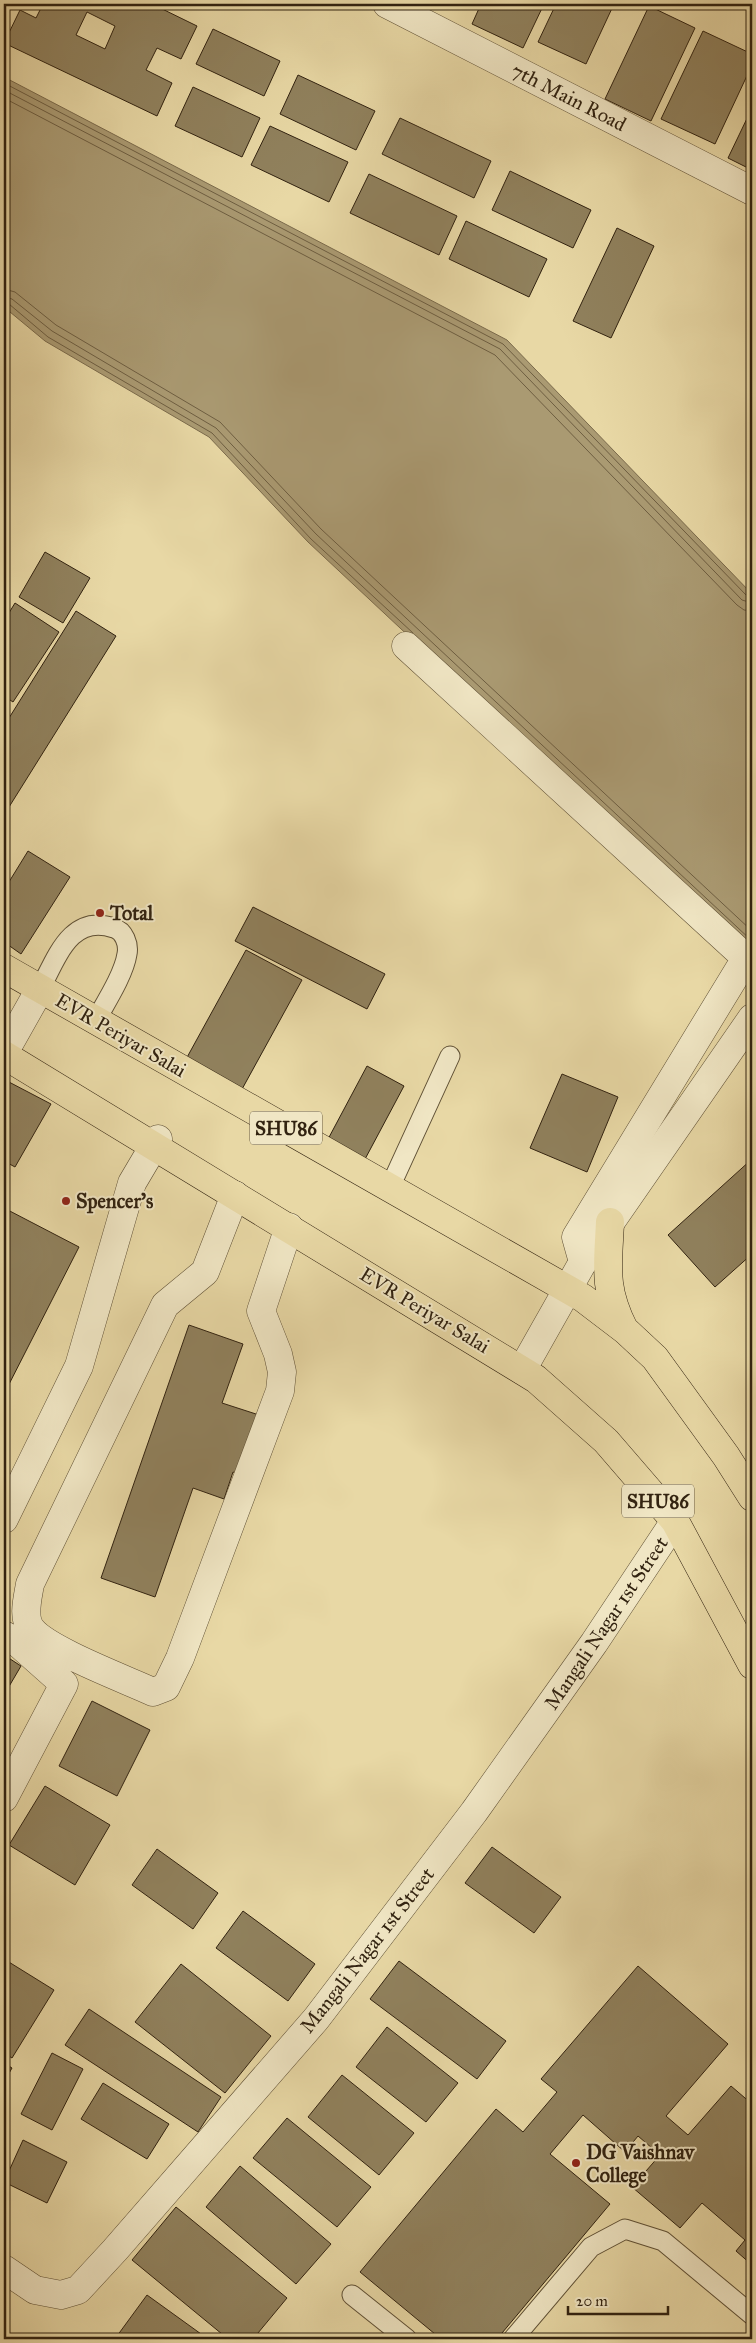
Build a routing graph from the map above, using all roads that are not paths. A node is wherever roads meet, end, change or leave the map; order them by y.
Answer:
1 (387, 4) edge
2 (752, 191) edge
3 (406, 646) dead end
4 (749, 962) edge
5 (4, 968) edge
6 (40, 989) junction
7 (752, 1018) edge
8 (96, 1020) junction
9 (4, 1054) edge
10 (450, 1056) dead end
11 (156, 1142) junction
12 (390, 1187) junction
13 (234, 1195) junction
14 (610, 1222) junction
15 (289, 1227) junction
16 (583, 1262) junction
17 (568, 1288) junction
18 (625, 1330) junction
19 (522, 1370) junction
20 (752, 1497) edge
21 (4, 1519) edge
22 (675, 1521) junction
23 (4, 1636) edge
24 (752, 1665) edge
25 (4, 1798) edge
26 (4, 2269) edge
27 (352, 2295) dead end
28 (752, 2315) edge
29 (407, 2339) edge
30 (513, 2339) edge

1 - 2 street, 7th Main Road
3 - 4 street
4 - 16 street
5 - 6 main road, EVR Periyar Salai / SHU86
6 - 8 main road, EVR Periyar Salai / SHU86
6 - 8 lane
6 - 9 street
7 - 14 street
8 - 12 main road, EVR Periyar Salai / SHU86
9 - 11 main road, EVR Periyar Salai / SHU86
10 - 12 lane
11 - 13 main road, EVR Periyar Salai / SHU86
11 - 21 street
12 - 17 main road, EVR Periyar Salai / SHU86
13 - 15 main road, EVR Periyar Salai / SHU86
13 - 15 street
14 - 16 street
14 - 18 main road
15 - 19 main road, EVR Periyar Salai / SHU86
16 - 17 street
17 - 18 main road, EVR Periyar Salai / SHU86
17 - 19 street
18 - 20 main road, EVR Periyar Salai / SHU86
19 - 22 main road, EVR Periyar Salai / SHU86
22 - 24 main road, EVR Periyar Salai / SHU86
22 - 26 street, Mangali Nagar 1st Street
23 - 25 street
27 - 29 lane
28 - 30 lane

